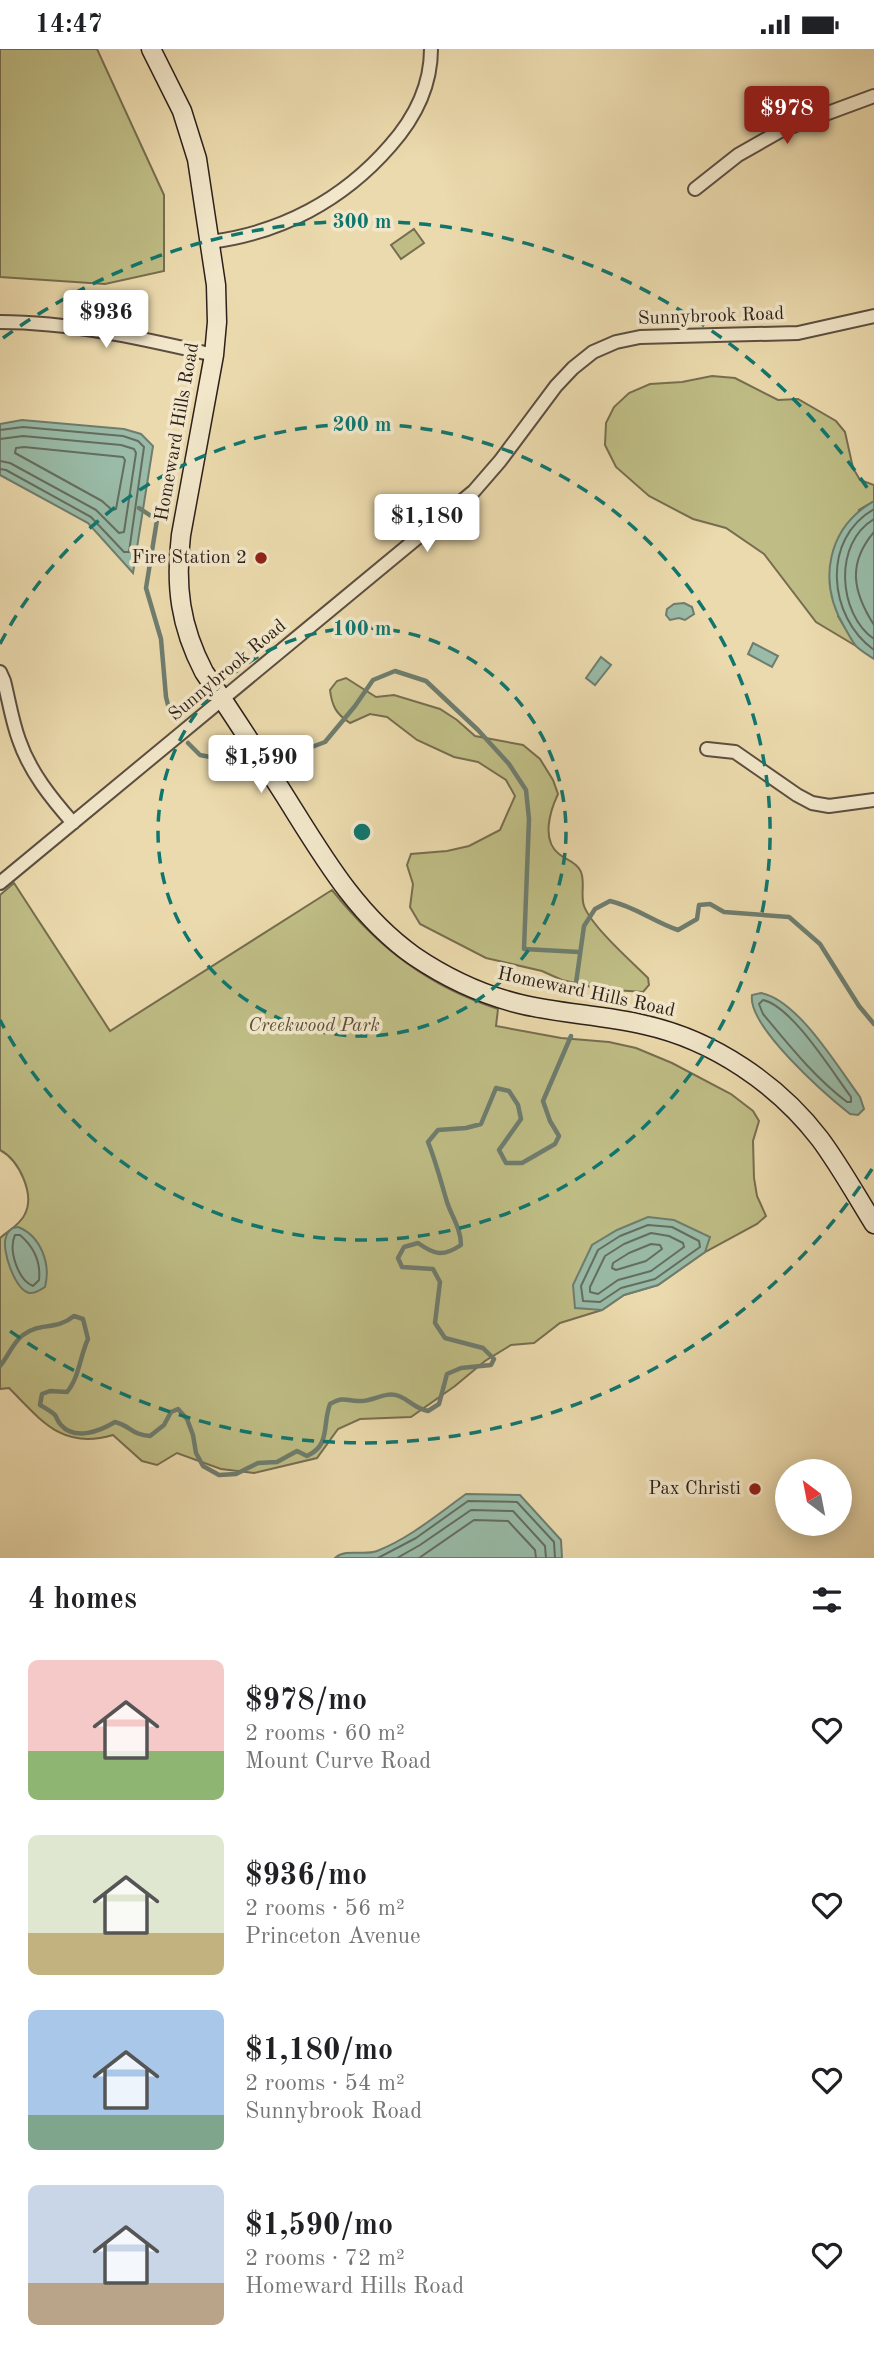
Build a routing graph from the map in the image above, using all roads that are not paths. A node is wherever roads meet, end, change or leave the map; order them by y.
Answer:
1 (151, 49) edge
2 (431, 49) edge
3 (874, 96) edge
4 (695, 189) dead end
5 (210, 243) junction
6 (874, 316) edge
7 (0, 322) edge
8 (215, 355) junction
9 (0, 672) edge
10 (223, 699) junction
11 (707, 749) dead end
12 (874, 800) edge
13 (73, 823) junction
14 (0, 883) edge
15 (874, 1224) edge

1 - 5 street, Homeward Hills Road
2 - 5 street
3 - 4 street
5 - 8 street, Homeward Hills Road
6 - 10 street, Sunnybrook Road
7 - 8 street
8 - 10 street, Homeward Hills Road
9 - 13 street
10 - 13 street, Sunnybrook Road
10 - 15 street, Homeward Hills Road
11 - 12 street
13 - 14 street, Sunnybrook Road

